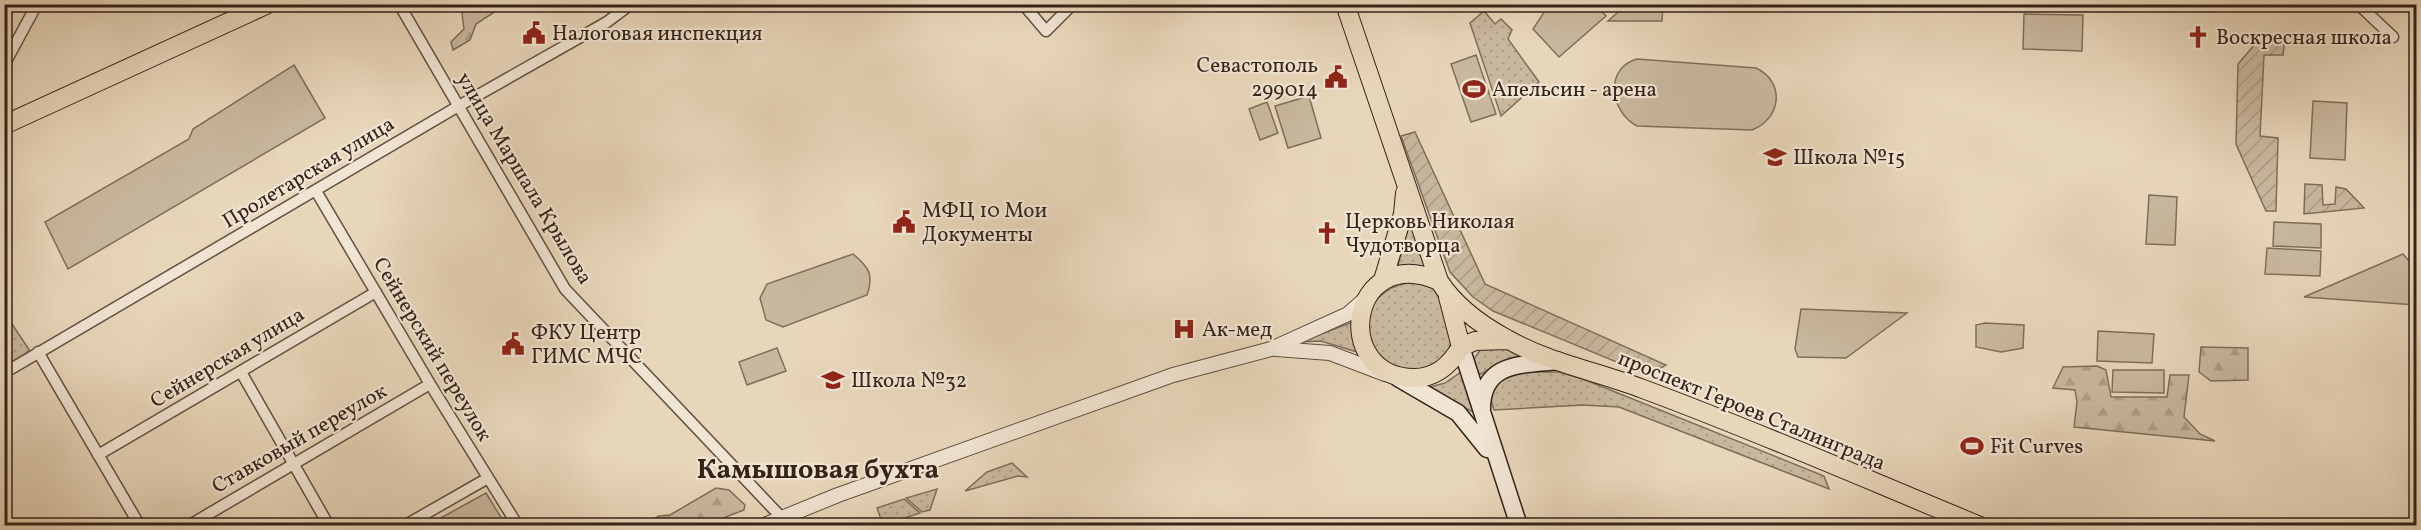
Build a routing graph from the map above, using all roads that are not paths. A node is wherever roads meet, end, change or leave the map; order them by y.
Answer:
1 (37, 4) edge
2 (268, 4) edge
3 (399, 4) edge
4 (631, 4) edge
5 (1023, 4) edge
6 (1073, 4) edge
7 (1345, 4) edge
8 (2358, 4) edge
9 (2393, 37) dead end
10 (4, 65) edge
11 (457, 107) junction
12 (4, 125) edge
13 (1406, 185) junction
14 (316, 190) junction
15 (1383, 280) junction
16 (1443, 288) junction
17 (376, 292) junction
18 (1365, 299) junction
19 (1508, 340) junction
20 (1461, 347) junction
21 (1271, 349) junction
22 (38, 352) junction
23 (1558, 361) junction
24 (241, 372) junction
25 (4, 373) edge
26 (1398, 378) junction
27 (430, 384) junction
28 (1482, 416) junction
29 (98, 455) junction
30 (293, 463) junction
31 (1497, 463) junction
32 (488, 478) junction
33 (781, 518) junction
34 (140, 525) edge
35 (188, 525) edge
36 (329, 525) edge
37 (404, 525) edge
38 (518, 525) edge
39 (762, 525) edge
40 (1519, 525) edge
41 (1980, 525) edge

1 - 10 street
2 - 12 main road
3 - 11 street, улица Маршала Крылова
4 - 11 street, Пролетарская улица
5 - 6 street
7 - 13 main road
8 - 9 street
11 - 14 street, Пролетарская улица
11 - 33 street, улица Маршала Крылова
13 - 15 main road
13 - 16 main road
14 - 17 street, Сейнерский переулок
14 - 22 street, Пролетарская улица
15 - 16 main road
15 - 18 main road
16 - 19 main road, проспект Героев Сталинграда
16 - 20 main road
17 - 24 street, Сейнерская улица
17 - 27 street, Сейнерский переулок
18 - 21 street
18 - 26 main road
19 - 20 main road, проспект Героев Сталинграда
19 - 23 main road, проспект Героев Сталинграда
20 - 26 main road
20 - 28 main road
21 - 26 street
21 - 33 street
22 - 25 street, Пролетарская улица
22 - 29 street
23 - 28 main road
23 - 41 main road, проспект Героев Сталинграда
24 - 29 street, Сейнерская улица
24 - 30 street
26 - 31 main road
27 - 30 street, Ставковый переулок
27 - 32 street, Сейнерский переулок
28 - 31 main road
29 - 34 street
30 - 35 street, Ставковый переулок
30 - 36 street
31 - 40 main road
32 - 37 street
32 - 38 street, Сейнерский переулок
33 - 39 street

